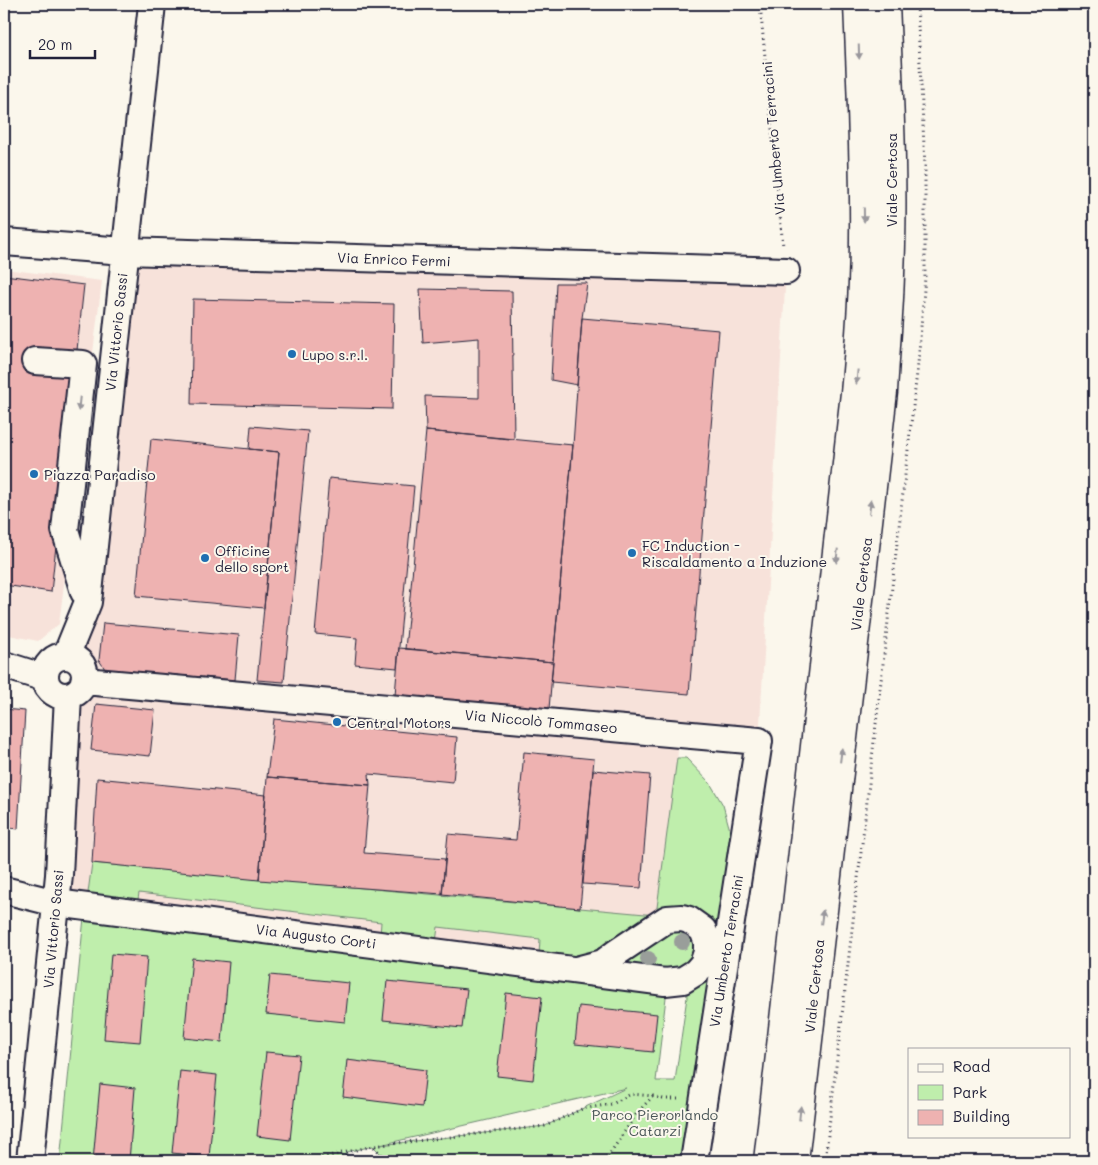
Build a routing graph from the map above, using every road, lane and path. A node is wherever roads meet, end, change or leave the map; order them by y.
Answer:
1 (152, 4) edge
2 (760, 4) edge
3 (858, 4) edge
4 (885, 4) edge
5 (4, 242) edge
6 (125, 251) junction
7 (786, 271) joint
8 (35, 361) dead end
9 (88, 602) junction
10 (66, 656) junction
11 (4, 665) edge
12 (45, 678) junction
13 (76, 688) junction
14 (759, 740) joint
15 (4, 890) edge
16 (56, 903) junction
17 (576, 970) dead end
18 (653, 1096) junction
19 (701, 1114) junction
20 (373, 1146) junction
21 (347, 1152) junction
22 (30, 1161) edge
23 (307, 1161) edge
24 (346, 1161) edge
25 (383, 1161) edge
26 (605, 1161) edge
27 (694, 1161) edge
28 (768, 1161) edge
29 (794, 1161) edge

1 - 6 street, Via Vittorio Sassi
2 - 7 path, Via Umberto Terracini
3 -> 28 main road, Viale Certosa
29 -> 4 main road, Viale Certosa
5 - 6 street, Via Enrico Fermi
6 - 7 street, Via Enrico Fermi
6 - 9 street, Via Vittorio Sassi
8 -> 9 street
9 - 10 street, Via Vittorio Sassi
10 - 12 street
10 - 13 street
11 - 12 street
12 - 13 street
13 - 14 street, Via Niccolò Tommaseo
13 - 16 street, Via Vittorio Sassi
14 - 19 street, Via Umberto Terracini
15 - 16 street, Via Augusto Corti
16 - 17 street, Via Augusto Corti
16 - 22 street, Via Vittorio Sassi
18 - 19 path
18 - 20 path
18 - 26 path
19 - 27 street, Via Umberto Terracini
20 - 21 path
20 - 25 path
21 - 23 path
21 - 24 path

